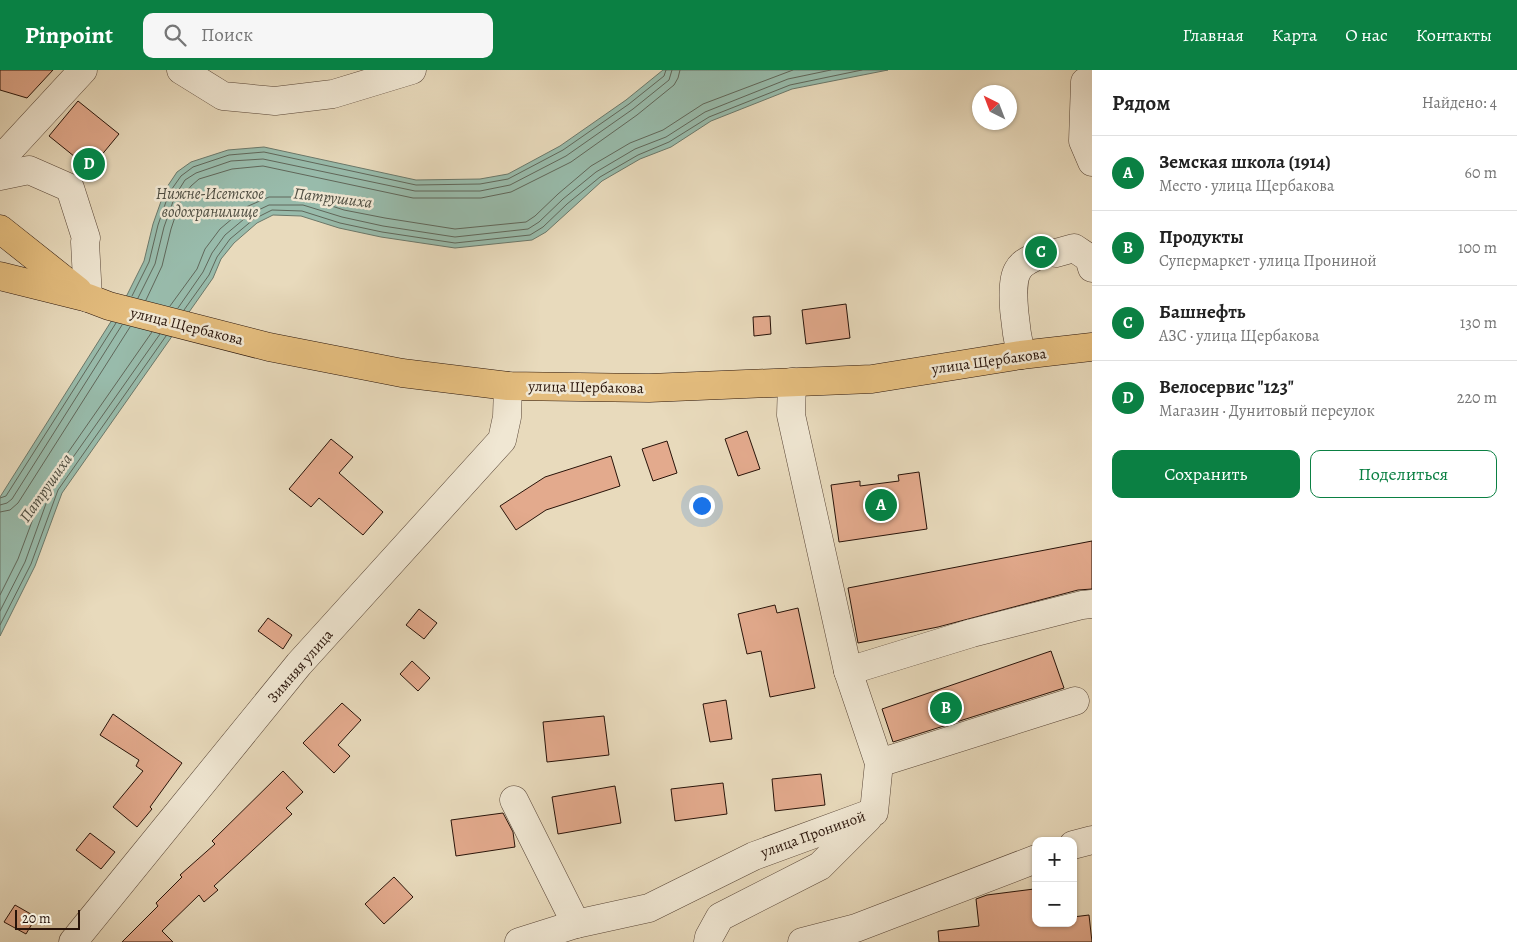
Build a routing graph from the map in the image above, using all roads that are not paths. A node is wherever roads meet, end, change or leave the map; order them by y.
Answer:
1 (83, 70) edge
2 (181, 70) edge
3 (412, 70) edge
4 (1085, 82) dead end
5 (0, 160) edge
6 (1092, 162) edge
7 (0, 176) edge
8 (0, 230) edge
9 (1092, 268) edge
10 (0, 276) edge
11 (98, 302) junction
12 (1092, 347) edge
13 (1021, 355) junction
14 (792, 382) junction
15 (508, 386) junction
16 (1092, 604) edge
17 (848, 671) junction
18 (1075, 701) dead end
19 (879, 763) junction
20 (514, 800) dead end
21 (874, 812) junction
22 (1092, 840) edge
23 (1077, 844) edge
24 (1032, 861) edge
25 (576, 924) junction
26 (856, 935) edge
27 (73, 942) edge
28 (519, 942) edge
29 (708, 942) edge
30 (802, 942) edge

1 - 5 street
2 - 3 street
4 - 6 street
7 - 11 street
8 - 11 main road, улица Щербакова
9 - 13 street
10 - 11 main road, улица Щербакова
11 - 15 main road, улица Щербакова
12 - 13 main road, улица Щербакова
13 - 14 main road, улица Щербакова
14 - 15 main road, улица Щербакова
14 - 17 street, улица Прониной
15 - 27 street, Зимняя улица
16 - 17 street
17 - 19 street, улица Прониной
18 - 19 street
19 - 21 street, улица Прониной
20 - 25 street
21 - 25 street, улица Прониной
21 - 29 street
22 - 23 street
24 - 26 street
25 - 28 street, улица Прониной
26 - 30 street

